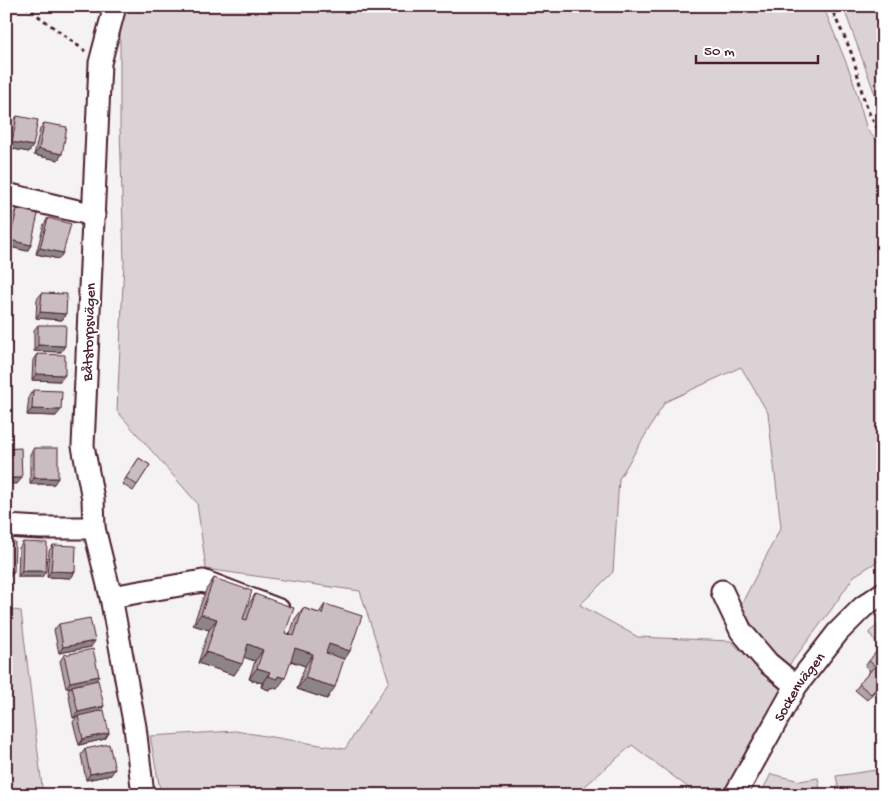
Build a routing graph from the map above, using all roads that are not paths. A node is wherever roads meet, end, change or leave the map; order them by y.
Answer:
1 (115, 6) edge
2 (6, 194) edge
3 (94, 215) junction
4 (6, 526) edge
5 (94, 528) junction
6 (722, 591) dead end
7 (883, 593) edge
8 (111, 597) junction
9 (280, 610) edge
10 (796, 686) junction
11 (143, 795) edge
12 (734, 795) edge

1 - 3 street, Båtstorpsvägen
2 - 3 street
3 - 5 street, Båtstorpsvägen
4 - 5 street
5 - 8 street, Båtstorpsvägen
6 - 10 street
7 - 10 street, Sockenvägen
8 - 9 street
8 - 11 street, Båtstorpsvägen
10 - 12 street, Sockenvägen

